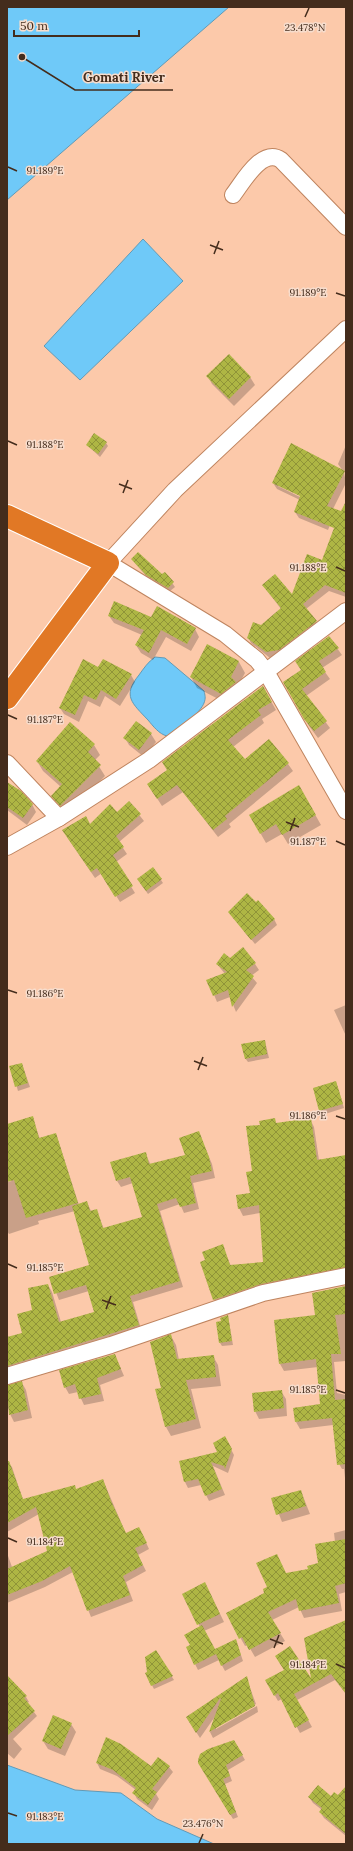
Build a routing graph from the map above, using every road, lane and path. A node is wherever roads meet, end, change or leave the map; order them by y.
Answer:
1 (233, 195) dead end
2 (346, 227) edge
3 (345, 328) edge
4 (7, 516) edge
5 (108, 563) junction
6 (346, 611) edge
7 (265, 670) junction
8 (7, 698) edge
9 (7, 763) edge
10 (346, 811) edge
11 (59, 818) junction
12 (7, 847) edge
13 (346, 1276) edge
14 (7, 1376) edge

1 - 2 street
3 - 5 street
4 - 5 highway
5 - 7 street
5 - 8 highway
6 - 7 street
7 - 10 street
7 - 11 street
9 - 11 street
11 - 12 street
13 - 14 street

